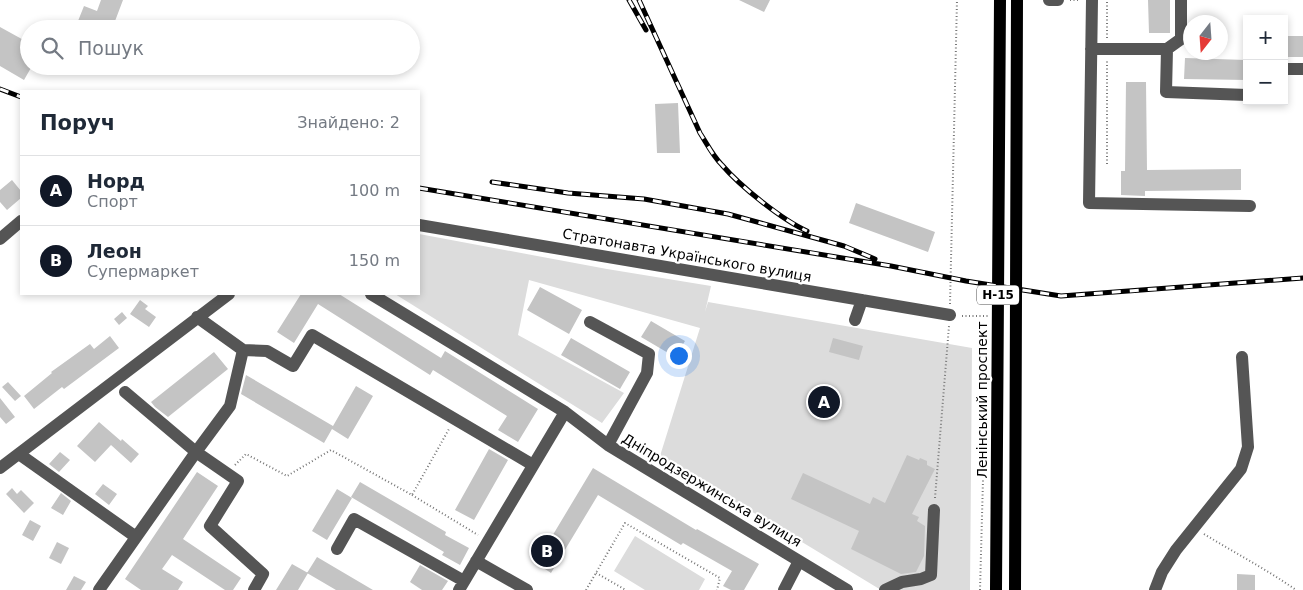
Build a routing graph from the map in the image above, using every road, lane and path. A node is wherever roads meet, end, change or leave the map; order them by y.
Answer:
1 (957, 0) edge
2 (1000, 0) edge
3 (1017, 0) edge
4 (1049, 0) edge
5 (1058, 0) edge
6 (1092, 0) edge
7 (1107, 0) edge
8 (1181, 0) edge
9 (1107, 48) junction
10 (1091, 49) junction
11 (1167, 49) junction
12 (1288, 69) edge
13 (1303, 69) edge
14 (1243, 95) edge
15 (1106, 164) dead end
16 (1250, 206) dead end
17 (20, 222) edge
18 (420, 225) edge
19 (0, 239) edge
20 (228, 295) edge
21 (373, 295) edge
22 (862, 300) junction
23 (950, 315) junction
24 (988, 316) dead end
25 (197, 317) junction
26 (855, 320) dead end
27 (590, 322) dead end
28 (243, 350) junction
29 (1242, 357) dead end
30 (125, 392) dead end
31 (565, 412) junction
32 (455, 418) junction
33 (984, 444) dead end
34 (608, 445) junction
35 (196, 452) junction
36 (19, 454) junction
37 (533, 465) junction
38 (0, 468) edge
39 (226, 473) junction
40 (412, 496) junction
41 (934, 510) joint
42 (1194, 527) junction
43 (136, 538) junction
44 (488, 541) junction
45 (337, 549) dead end
46 (476, 561) junction
47 (799, 561) junction
48 (596, 573) junction
49 (461, 586) edge
50 (98, 590) edge
51 (254, 590) edge
52 (527, 590) edge
53 (586, 590) edge
54 (626, 590) edge
55 (717, 590) edge
56 (784, 590) edge
57 (847, 590) edge
58 (884, 590) edge
59 (980, 590) edge
60 (996, 590) edge
61 (1015, 590) edge
62 (1155, 590) edge
63 (1296, 590) edge

1 - 23 path
2 - 60 main road, Ленінський проспект / Н-15
3 - 61 main road, Н-15
4 - 5 street
5 - 6 path
6 - 10 street
7 - 9 path
8 - 11 street
9 - 10 street
9 - 11 street
9 - 15 path
10 - 16 street
11 - 14 street
12 - 13 street
17 - 19 street
18 - 22 street, Стратонавта Українського вулиця
20 - 25 street
21 - 31 street, Дніпродзержинська вулиця
22 - 23 street, Стратонавта Українського вулиця
22 - 26 street
23 - 24 path
23 - 41 path
25 - 28 street
25 - 36 street
27 - 34 street
28 - 32 street
28 - 35 street
29 - 42 street
30 - 35 street
31 - 34 street, Дніпродзержинська вулиця
31 - 37 street
32 - 37 street
32 - 40 path
33 - 59 path
34 - 47 street, Дніпродзержинська вулиця
35 - 39 street
35 - 43 street
36 - 38 street
36 - 43 street
37 - 44 street
39 - 40 path
39 - 51 street
40 - 44 path
41 - 58 street
42 - 62 street
42 - 63 path
43 - 50 street
44 - 46 street
45 - 49 street
46 - 49 street
46 - 52 street
47 - 56 street
47 - 57 street, Дніпродзержинська вулиця
48 - 53 path
48 - 54 path
48 - 55 path

